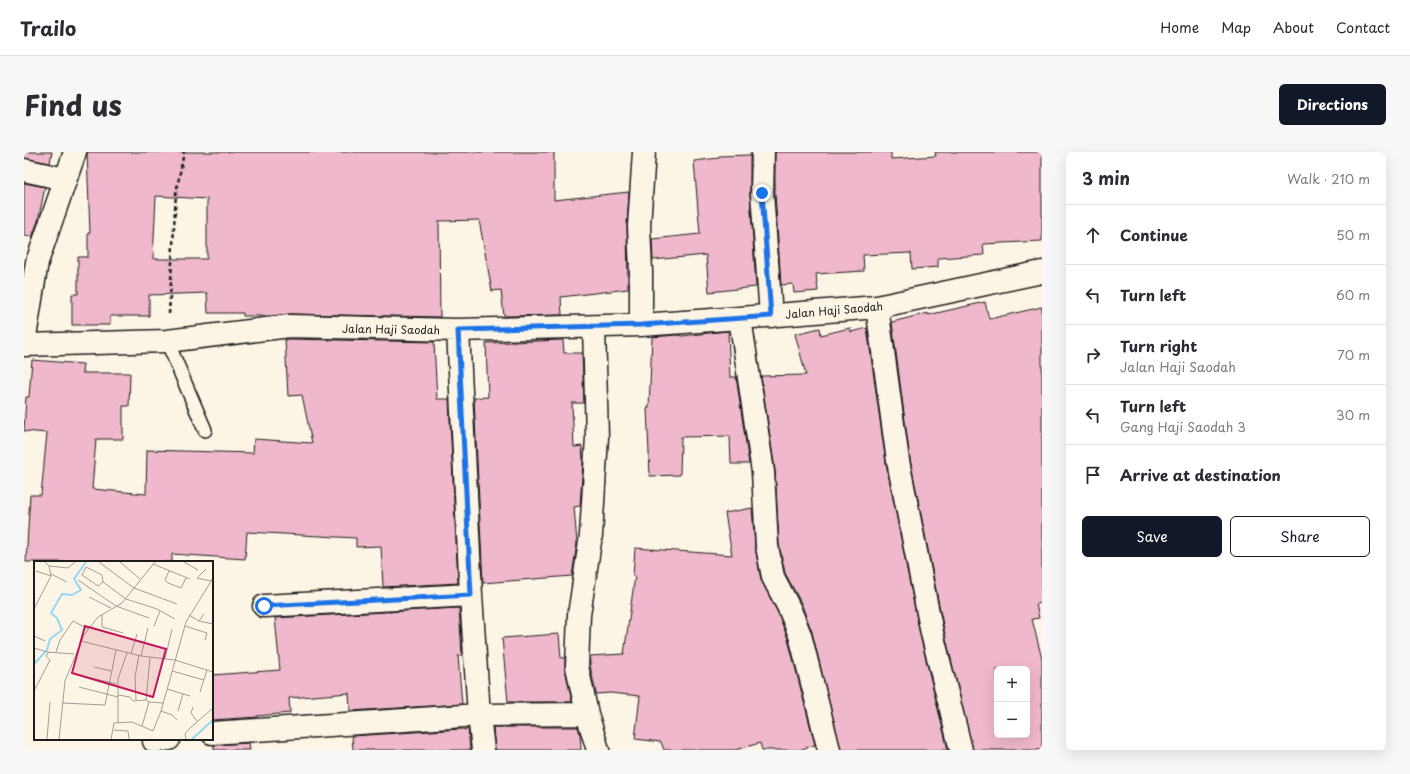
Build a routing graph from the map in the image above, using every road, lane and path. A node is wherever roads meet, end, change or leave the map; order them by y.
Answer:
1 (75, 152) edge
2 (184, 152) edge
3 (644, 152) edge
4 (763, 152) edge
5 (24, 170) edge
6 (65, 179) junction
7 (1042, 272) edge
8 (878, 307) junction
9 (771, 316) junction
10 (740, 318) junction
11 (641, 325) junction
12 (594, 327) junction
13 (458, 330) junction
14 (167, 341) junction
15 (24, 344) edge
16 (205, 430) dead end
17 (471, 595) junction
18 (264, 606) dead end
19 (587, 714) junction
20 (479, 715) junction
21 (213, 733) edge
22 (483, 750) edge
23 (598, 750) edge
24 (829, 750) edge
25 (961, 750) edge

1 - 6 street
2 - 14 path
3 - 11 street
4 - 9 street
5 - 6 street
6 - 15 street
7 - 8 street, Jalan Haji Saodah
8 - 9 street, Jalan Haji Saodah
8 - 25 street
9 - 10 street, Jalan Haji Saodah
10 - 11 street, Jalan Haji Saodah
10 - 24 street
11 - 12 street, Jalan Haji Saodah
12 - 13 street, Jalan Haji Saodah
12 - 19 street
13 - 14 street, Jalan Haji Saodah
13 - 17 street
14 - 15 street, Jalan Haji Saodah
14 - 16 lane
17 - 18 street
17 - 20 street
19 - 20 street
19 - 23 street
20 - 21 street
20 - 22 street

